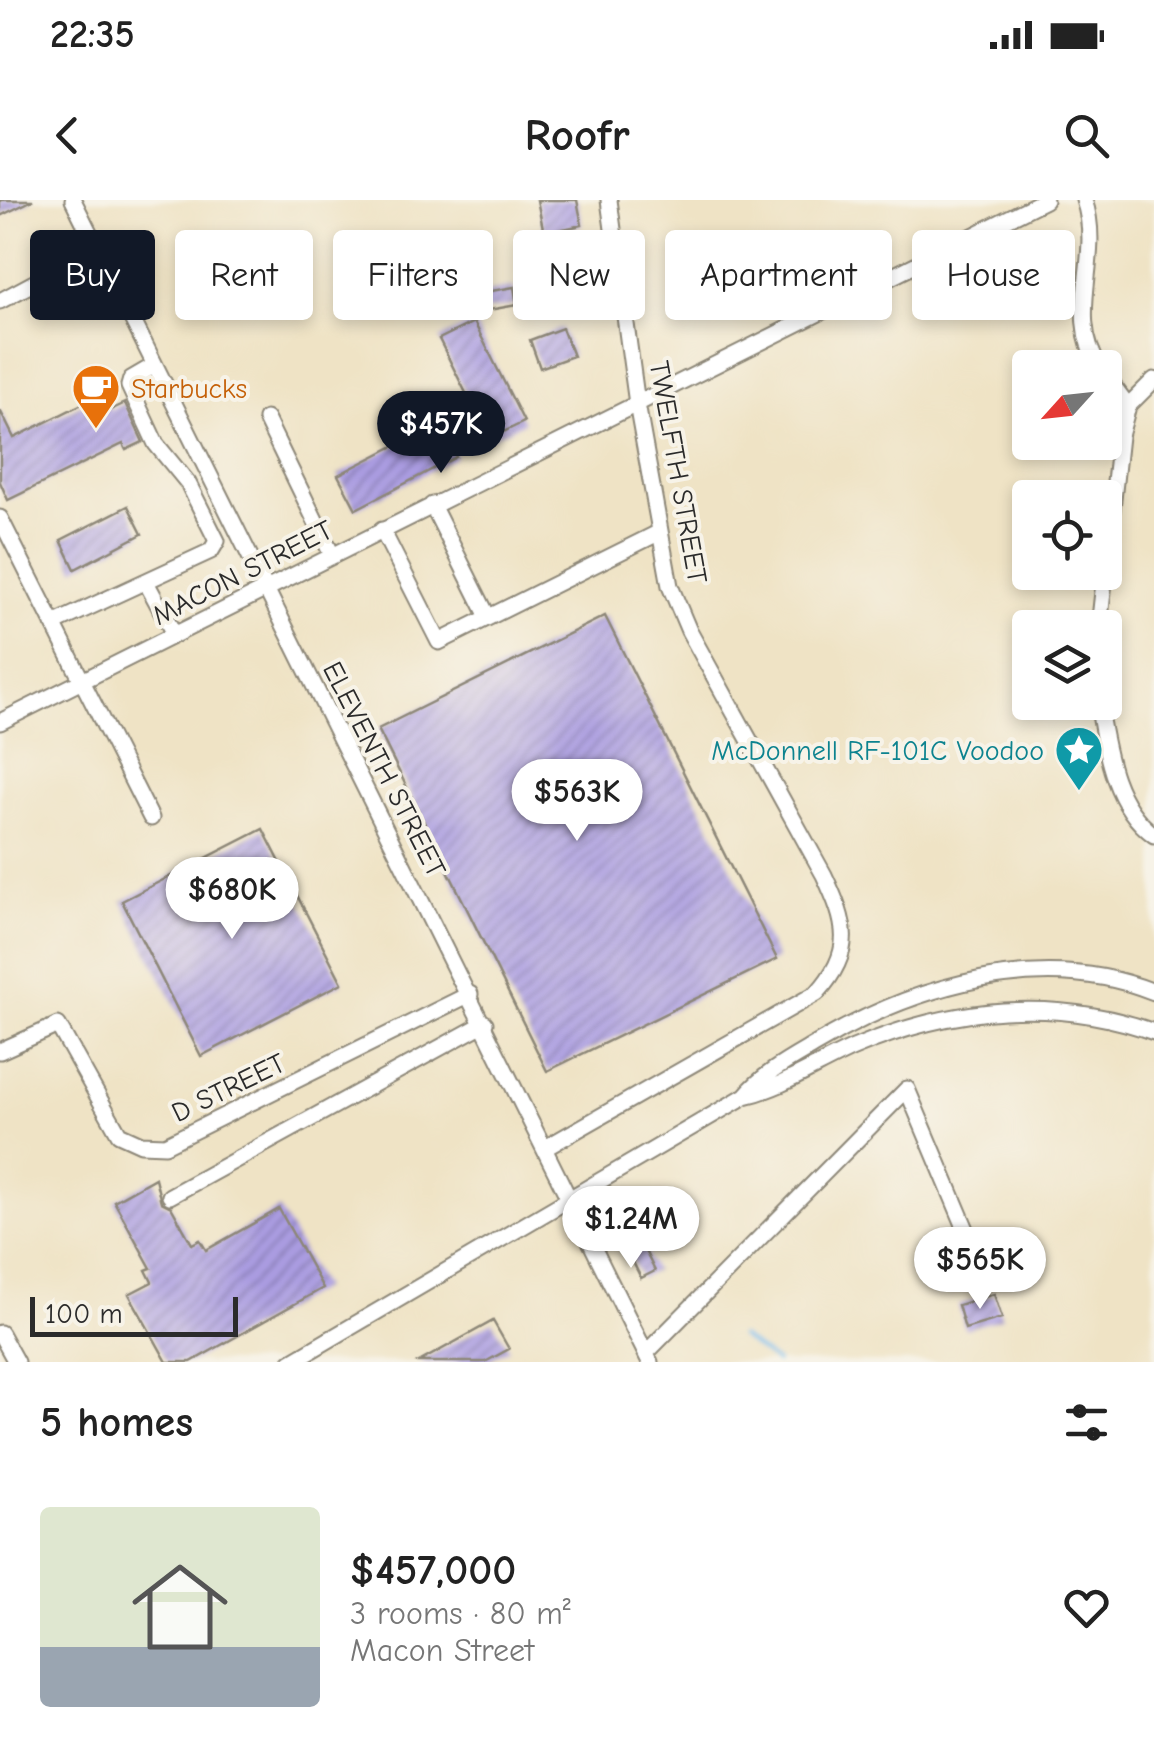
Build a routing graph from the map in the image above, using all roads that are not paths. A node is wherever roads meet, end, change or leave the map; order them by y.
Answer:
1 (73, 200) edge
2 (608, 200) edge
3 (1045, 200) edge
4 (1084, 200) edge
5 (88, 230) edge
6 (30, 285) edge
7 (0, 301) edge
8 (132, 320) edge
9 (1090, 350) edge
10 (154, 365) junction
11 (1154, 380) edge
12 (1122, 398) edge
13 (637, 404) junction
14 (1128, 406) junction
15 (266, 420) dead end
16 (432, 505) junction
17 (0, 518) edge
18 (382, 530) junction
19 (660, 532) junction
20 (332, 555) junction
21 (146, 582) junction
22 (266, 588) junction
23 (1101, 610) edge
24 (488, 617) junction
25 (54, 624) junction
26 (174, 634) junction
27 (82, 681) junction
28 (1101, 720) edge
29 (0, 722) edge
30 (152, 818) dead end
31 (1154, 835) edge
32 (1004, 975) junction
33 (1154, 992) edge
34 (470, 994) junction
35 (881, 1008) junction
36 (1002, 1010) junction
37 (485, 1023) junction
38 (1154, 1032) edge
39 (888, 1034) junction
40 (0, 1051) edge
41 (745, 1096) junction
42 (547, 1147) junction
43 (170, 1196) dead end
44 (571, 1198) junction
45 (973, 1246) dead end
46 (0, 1333) edge
47 (648, 1358) edge
48 (16, 1362) edge
49 (291, 1362) edge

1 - 5 street, ELEVENTH STREET
2 - 13 street, TWELFTH STREET
3 - 13 street, MACON STREET
4 - 9 street
6 - 7 street
8 - 10 street, ELEVENTH STREET
10 - 21 street
10 - 22 street, ELEVENTH STREET
11 - 14 street
12 - 14 street
13 - 16 street, MACON STREET
13 - 19 street, TWELFTH STREET
14 - 23 street
15 - 20 street
16 - 18 street, MACON STREET
16 - 24 street
17 - 25 street
18 - 20 street, MACON STREET
18 - 24 street
19 - 24 street
19 - 42 street, TWELFTH STREET
20 - 22 street, MACON STREET
21 - 25 street
21 - 26 street
22 - 26 street, MACON STREET
22 - 34 street, ELEVENTH STREET
25 - 27 street
26 - 27 street, MACON STREET
27 - 29 street, MACON STREET
27 - 30 street
28 - 31 street
32 - 33 street
32 - 35 street
32 - 36 street
34 - 37 street, ELEVENTH STREET
34 - 40 street, D STREET
35 - 39 street
35 - 41 street
36 - 38 street
36 - 39 street
37 - 42 street, ELEVENTH STREET
37 - 43 street
39 - 41 street
41 - 44 street
42 - 44 street, ELEVENTH STREET
44 - 47 street, ELEVENTH STREET
44 - 49 street
45 - 47 street
46 - 48 street

